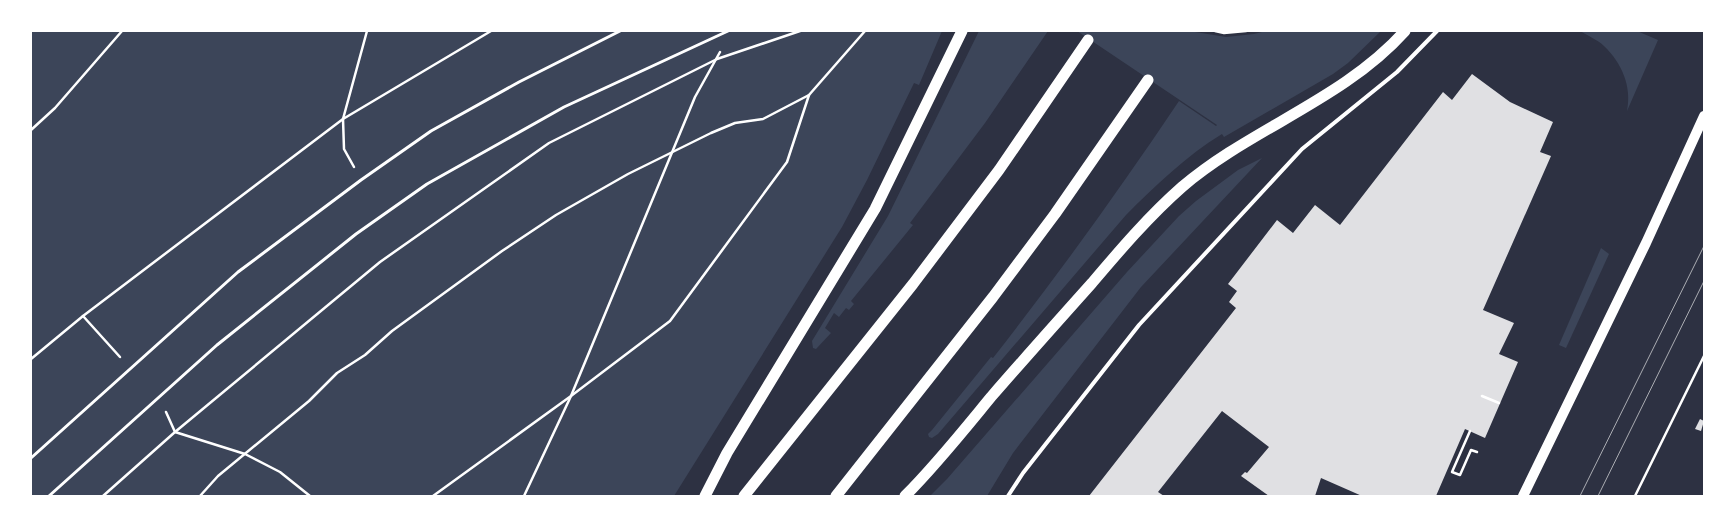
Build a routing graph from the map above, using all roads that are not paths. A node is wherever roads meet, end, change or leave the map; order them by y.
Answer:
1 (620, 31) edge
2 (728, 31) edge
3 (962, 31) edge
4 (1405, 31) edge
5 (1437, 31) edge
6 (1088, 40) dead end
7 (1148, 80) dead end
8 (1704, 116) edge
9 (31, 458) edge
10 (49, 496) edge
11 (705, 496) edge
12 (744, 496) edge
13 (836, 496) edge
14 (905, 496) edge
15 (1008, 496) edge
16 (1523, 496) edge

1 - 9 lane
2 - 10 lane
3 - 11 highway
4 - 14 highway
5 - 15 street
6 - 12 highway
7 - 13 highway
8 - 16 main road

